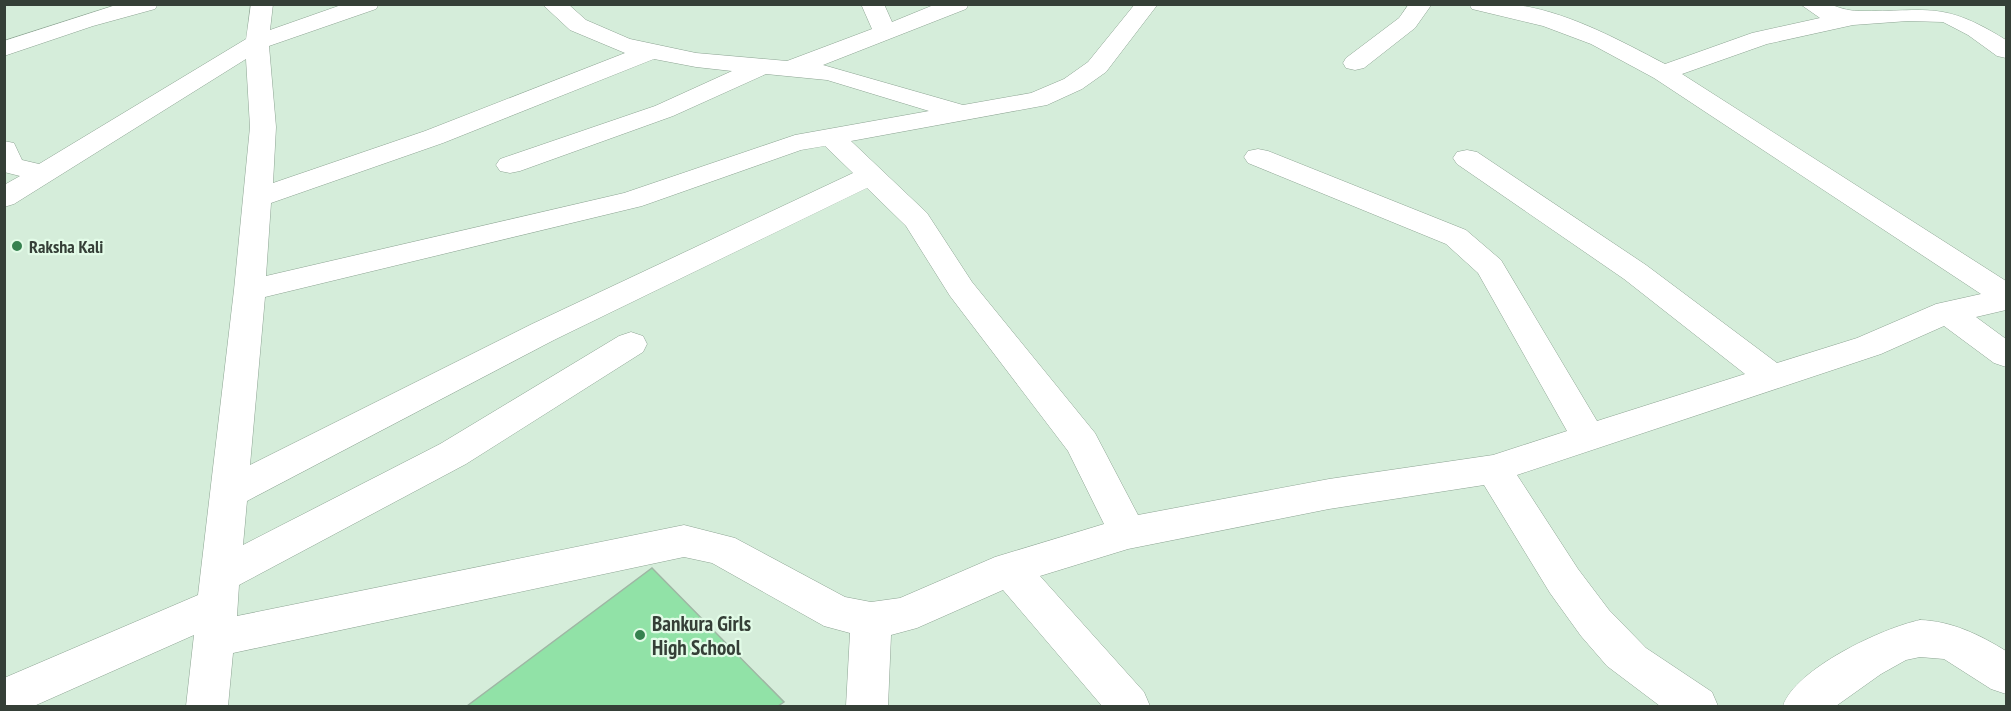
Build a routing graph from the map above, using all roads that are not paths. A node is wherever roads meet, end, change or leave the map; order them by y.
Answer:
1 (147, 4) edge
2 (262, 4) edge
3 (368, 4) edge
4 (553, 4) edge
5 (872, 4) edge
6 (958, 4) edge
7 (1147, 4) edge
8 (1421, 4) edge
9 (1480, 4) edge
10 (1810, 4) edge
11 (1936, 10) edge
12 (1559, 13) edge
13 (1853, 18) junction
14 (885, 33) junction
15 (257, 42) junction
16 (4, 49) edge
17 (651, 51) junction
18 (2007, 51) edge
19 (1355, 63) dead end
20 (763, 67) junction
21 (793, 68) junction
22 (1663, 73) junction
23 (962, 114) junction
24 (831, 137) junction
25 (4, 149) edge
26 (1258, 157) dead end
27 (1467, 158) dead end
28 (510, 165) dead end
29 (42, 174) junction
30 (871, 176) junction
31 (4, 198) edge
32 (258, 198) junction
33 (250, 290) junction
34 (2007, 297) edge
35 (1947, 312) junction
36 (631, 344) dead end
37 (2007, 355) edge
38 (1772, 377) junction
39 (1588, 437) junction
40 (1493, 469) junction
41 (230, 492) junction
42 (1128, 533) junction
43 (1010, 569) junction
44 (217, 606) junction
45 (871, 620) junction
46 (2007, 675) edge
47 (4, 699) edge
48 (207, 706) edge
49 (867, 706) edge
50 (1129, 706) edge
51 (1697, 706) edge
52 (1804, 706) edge

1 - 16 street
2 - 15 street
3 - 15 street
4 - 17 street
5 - 14 street
6 - 14 street
7 - 23 street
8 - 19 street
9 - 12 street
10 - 13 street
11 - 13 street
11 - 18 street
12 - 22 street
13 - 22 street
14 - 21 street
15 - 29 street
15 - 32 street
17 - 20 street
17 - 32 street
20 - 21 street
20 - 28 street
21 - 23 street
22 - 34 street
23 - 24 street
24 - 30 street
24 - 33 street
25 - 29 street
26 - 39 street
27 - 38 street
29 - 31 street
30 - 41 street
30 - 42 street
32 - 33 street
33 - 41 street
34 - 35 street
35 - 37 street
35 - 38 street
36 - 44 street
38 - 39 street
39 - 40 street
40 - 42 street
40 - 51 street
41 - 44 street
42 - 43 street
43 - 45 street
43 - 50 street
44 - 45 street
44 - 47 street
44 - 48 street
45 - 49 street
46 - 52 street

